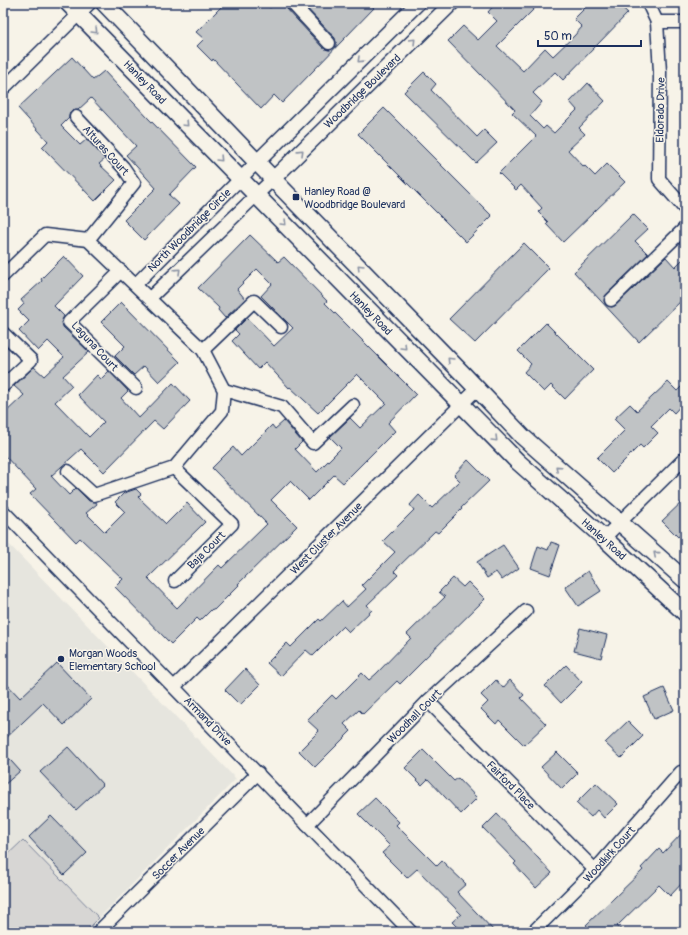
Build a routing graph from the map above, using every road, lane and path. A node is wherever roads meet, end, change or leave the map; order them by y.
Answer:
1 (68, 3) edge
2 (90, 3) edge
3 (104, 3) edge
4 (292, 3) edge
5 (418, 3) edge
6 (452, 3) edge
7 (648, 3) edge
8 (79, 14) junction
9 (657, 22) junction
10 (685, 22) edge
11 (329, 43) dead end
12 (3, 89) edge
13 (76, 117) dead end
14 (257, 162) junction
15 (240, 179) junction
16 (273, 179) junction
17 (256, 196) junction
18 (685, 209) edge
19 (685, 228) edge
20 (88, 240) junction
21 (121, 271) junction
22 (3, 276) edge
23 (134, 283) junction
24 (150, 298) junction
25 (611, 300) dead end
26 (281, 327) dead end
27 (3, 333) edge
28 (203, 350) junction
29 (3, 386) edge
30 (136, 388) dead end
31 (477, 389) junction
32 (224, 390) junction
33 (353, 405) dead end
34 (461, 405) junction
35 (685, 458) edge
36 (174, 468) junction
37 (68, 471) dead end
38 (3, 511) edge
39 (619, 522) junction
40 (604, 538) junction
41 (685, 580) edge
42 (175, 581) dead end
43 (526, 612) dead end
44 (685, 613) edge
45 (174, 687) junction
46 (428, 701) junction
47 (681, 772) dead end
48 (258, 773) junction
49 (307, 825) junction
50 (595, 870) junction
51 (98, 932) edge
52 (411, 932) edge
53 (533, 932) edge

1 - 8 main road, Hanley Road
2 - 8 street
3 - 14 main road, Hanley Road
4 - 11 street
5 -> 14 street, Woodbridge Boulevard
16 -> 6 street, Woodbridge Boulevard
7 - 9 street, Eldorado Drive
8 - 12 street
8 -> 15 main road, Hanley Road
9 - 10 street
9 - 18 street, Eldorado Drive
13 - 20 street, Alturas Court
14 - 15 street, North Woodbridge Circle
14 - 16 main road, Hanley Road
15 - 17 main road, Hanley Road
15 - 23 street, North Woodbridge Circle
16 - 17 street, North Woodbridge Circle
31 -> 16 main road, Hanley Road
24 -> 17 street, North Woodbridge Circle
17 -> 34 main road, Hanley Road
19 - 25 street
20 - 21 street
20 - 22 street
21 - 23 street
21 - 30 street, Laguna Court
23 - 24 street
24 - 28 street
26 - 28 street
27 - 29 street
28 - 32 street
31 - 34 street, West Cluster Avenue
39 -> 31 main road, Hanley Road
32 - 33 street
32 - 36 street
34 -> 40 main road, Hanley Road
34 - 45 street, West Cluster Avenue
35 - 39 street
36 - 37 street
36 - 42 street, Baja Court
38 - 45 street, Armand Drive
39 - 40 street
41 -> 39 main road, Hanley Road
40 - 44 main road, Hanley Road
43 - 46 street, Woodhall Court
45 - 48 street, Armand Drive
46 - 49 street, Woodhall Court
46 - 50 street, Fairford Place
47 - 50 street, Woodkirk Court
48 - 49 street, Armand Drive
48 - 51 street, Soccer Avenue
49 - 52 street, Armand Drive
50 - 53 street, Woodkirk Court

